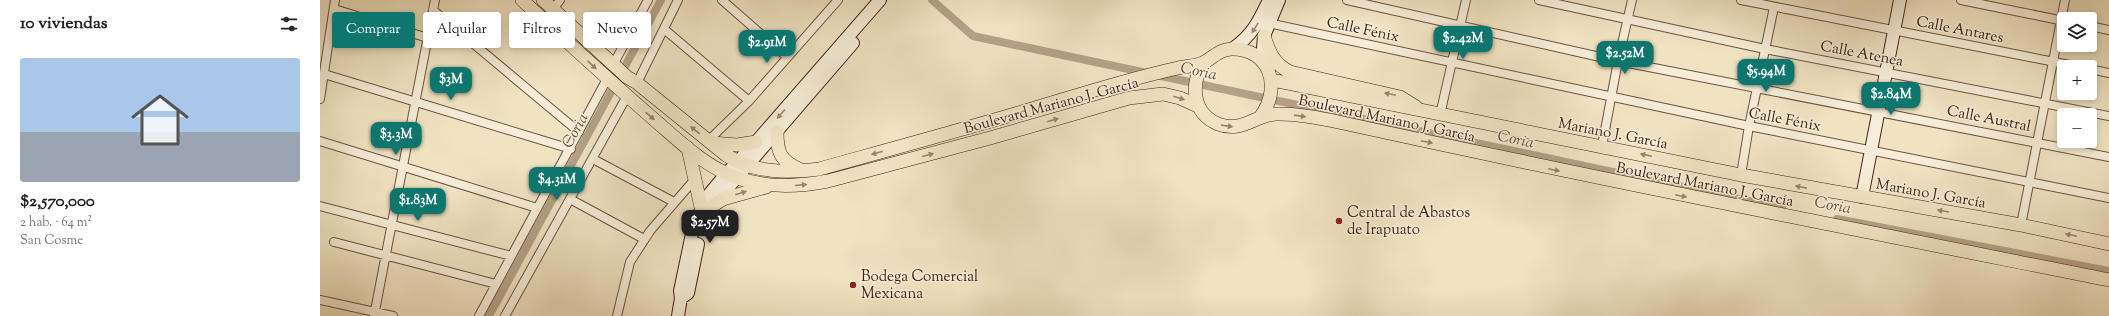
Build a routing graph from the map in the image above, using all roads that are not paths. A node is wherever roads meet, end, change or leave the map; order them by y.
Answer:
1 (335, 0) edge
2 (435, 0) edge
3 (522, 0) edge
4 (543, 0) edge
5 (648, 0) edge
6 (678, 0) edge
7 (722, 0) edge
8 (838, 0) edge
9 (880, 0) edge
10 (890, 0) edge
11 (1269, 0) edge
12 (1278, 0) edge
13 (1347, 0) edge
14 (1466, 0) edge
15 (1539, 0) edge
16 (1632, 0) edge
17 (1741, 0) edge
18 (1900, 0) edge
19 (1961, 0) edge
20 (2065, 0) edge
21 (557, 5) edge
22 (1774, 7) junction
23 (334, 9) junction
24 (433, 10) joint
25 (2064, 12) edge
26 (1628, 19) junction
27 (2057, 20) edge
28 (1268, 23) junction
29 (1460, 24) junction
30 (2097, 27) edge
31 (664, 29) junction
32 (1894, 30) junction
33 (2109, 30) edge
34 (423, 36) edge
35 (1264, 36) junction
36 (2057, 45) edge
37 (426, 48) edge
38 (1232, 49) junction
39 (1765, 49) junction
40 (787, 57) junction
41 (1262, 61) junction
42 (1618, 61) junction
43 (2053, 61) junction
44 (1452, 62) junction
45 (2057, 62) edge
46 (1201, 67) junction
47 (2097, 70) edge
48 (1886, 72) junction
49 (2109, 73) edge
50 (324, 74) junction
51 (624, 74) junction
52 (1272, 86) junction
53 (617, 87) junction
54 (1757, 88) junction
55 (320, 95) edge
56 (1611, 97) junction
57 (416, 100) junction
58 (1197, 100) junction
59 (749, 101) junction
60 (2045, 103) junction
61 (1264, 111) junction
62 (1879, 111) junction
63 (1424, 112) junction
64 (1440, 115) junction
65 (2109, 116) edge
66 (1749, 126) junction
67 (579, 132) junction
68 (777, 132) junction
69 (320, 141) edge
70 (710, 142) junction
71 (756, 142) junction
72 (2038, 142) junction
73 (1602, 146) junction
74 (688, 148) junction
75 (571, 149) junction
76 (1871, 150) junction
77 (2109, 157) edge
78 (593, 159) junction
79 (742, 164) junction
80 (404, 166) junction
81 (803, 171) junction
82 (731, 175) junction
83 (1741, 175) junction
84 (695, 179) junction
85 (2030, 182) junction
86 (772, 186) junction
87 (1862, 197) junction
88 (2109, 198) edge
89 (570, 199) junction
90 (674, 202) junction
91 (320, 206) edge
92 (706, 207) junction
93 (538, 208) junction
94 (391, 225) junction
95 (2021, 225) junction
96 (644, 239) junction
97 (334, 242) dead end
98 (2109, 244) edge
99 (386, 255) junction
100 (511, 256) junction
101 (2109, 280) edge
102 (496, 284) junction
103 (320, 300) edge
104 (374, 313) edge
105 (393, 316) edge
106 (479, 316) edge
107 (505, 316) edge
108 (617, 316) edge
109 (678, 316) edge

1 - 23 street
2 - 24 street
3 -> 53 main road, Boulevard Mariano J. García
4 - 21 main road, Boulevard Mariano J. García
5 - 51 street
6 - 31 street
7 - 40 street
8 - 40 street
9 -> 71 street
10 - 68 street
11 -> 38 street
12 - 28 street
13 - 29 street, Calle Austral
14 - 29 street
15 - 26 street, Calle Atenea
16 - 26 street
17 - 22 street, Calle Antares
18 - 32 street
19 - 27 street
20 - 25 street
21 - 51 main road, Boulevard Mariano J. García
22 - 32 street, Calle Antares
22 - 39 street
23 - 34 street
23 - 50 street
24 - 67 street
26 - 39 street, Calle Atenea
26 - 42 street
28 - 35 street
28 - 44 street, Calle Fénix
29 - 42 street, Calle Austral
29 - 44 street
30 - 33 street
31 - 51 street
31 - 59 street
32 - 43 street, Calle Antares
32 - 48 street
35 - 41 street
63 -> 35 main road
36 - 43 street
37 - 57 street
38 - 41 main road
38 - 46 main road
39 - 48 street, Calle Atenea
39 - 54 street
40 - 59 street
41 - 52 main road
42 - 54 street, Calle Austral
42 - 56 street
43 - 45 street, Calle Antares
43 - 60 street
44 - 56 street, Calle Fénix
44 - 64 street
46 - 58 main road
46 -> 81 main road, Boulevard Mariano J. García
47 - 49 street
48 - 60 street, Calle Atenea
48 - 62 street
50 - 55 street
50 - 57 street
70 -> 51 main road, Boulevard Mariano J. García
52 - 61 main road
52 - 63 main road, Mariano J. García
53 - 67 street
53 -> 74 main road, Boulevard Mariano J. García
53 - 78 street
54 - 62 street, Calle Austral
54 - 66 street
56 - 66 street, Calle Fénix
56 - 73 street
57 - 75 street
57 - 80 street
58 -> 61 main road, Boulevard Mariano J. García
86 -> 58 main road, Boulevard Mariano J. García
59 - 70 street
60 - 65 street, Calle Atenea
60 - 72 street
61 -> 101 main road, Boulevard Mariano J. García
62 - 72 street, Calle Austral
62 - 76 street
63 - 64 main road, Mariano J. García
64 - 73 main road, Mariano J. García
66 - 76 street, Calle Fénix
66 - 83 street
67 - 75 street
68 - 79 street
68 - 81 main road
69 - 80 street
70 - 71 main road
70 - 79 main road, Boulevard Mariano J. García
71 - 79 street
72 - 77 street, Calle Austral
72 - 85 street
83 -> 73 main road, Mariano J. García
74 - 82 main road, Boulevard Mariano J. García
74 - 84 main road
75 - 93 street
76 - 85 street, Calle Fénix
76 - 87 street
78 - 89 street
78 - 90 street
79 - 81 main road, Boulevard Mariano J. García
79 - 82 street
80 - 93 street
80 - 94 street
82 - 86 main road, Boulevard Mariano J. García
82 - 92 street
87 -> 83 main road, Mariano J. García
84 - 90 street
84 - 92 main road
85 - 88 street, Calle Fénix
85 - 95 street
92 -> 86 main road
95 -> 87 main road, Mariano J. García
89 - 96 street
89 - 107 street
90 - 96 street
91 - 94 street
92 - 109 street
93 - 100 street
94 - 99 street
94 - 100 street
98 -> 95 main road, Mariano J. García
96 - 108 street
97 - 99 street
99 - 102 street
99 - 104 street
100 - 102 street
102 - 106 street
103 - 104 street
104 - 105 street

